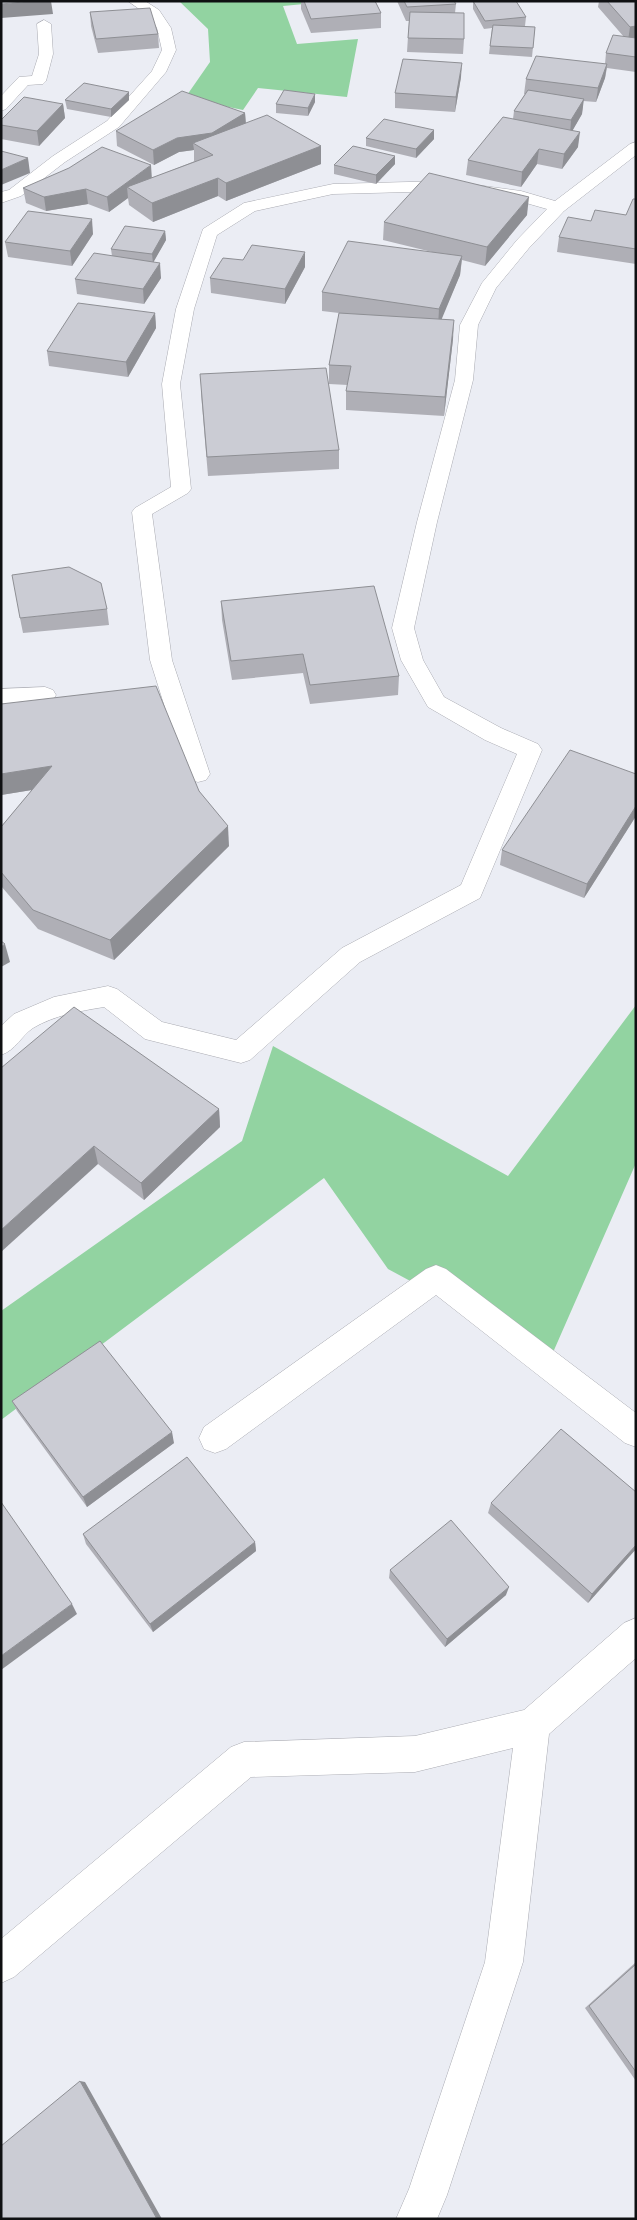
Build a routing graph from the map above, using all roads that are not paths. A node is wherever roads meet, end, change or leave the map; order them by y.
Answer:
1 (135, 1) edge
2 (44, 24) dead end
3 (1, 106) edge
4 (636, 146) edge
5 (1, 198) edge
6 (558, 207) junction
7 (45, 695) dead end
8 (1, 697) edge
9 (198, 774) dead end
10 (1, 1044) edge
11 (636, 1432) edge
12 (215, 1438) dead end
13 (636, 1635) edge
14 (533, 1725) junction
15 (1, 1964) edge
16 (416, 2219) edge

1 - 5 street
2 - 3 street
4 - 6 street
6 - 9 street
6 - 10 street
7 - 8 street
11 - 12 street
13 - 14 street
14 - 15 street
14 - 16 street

